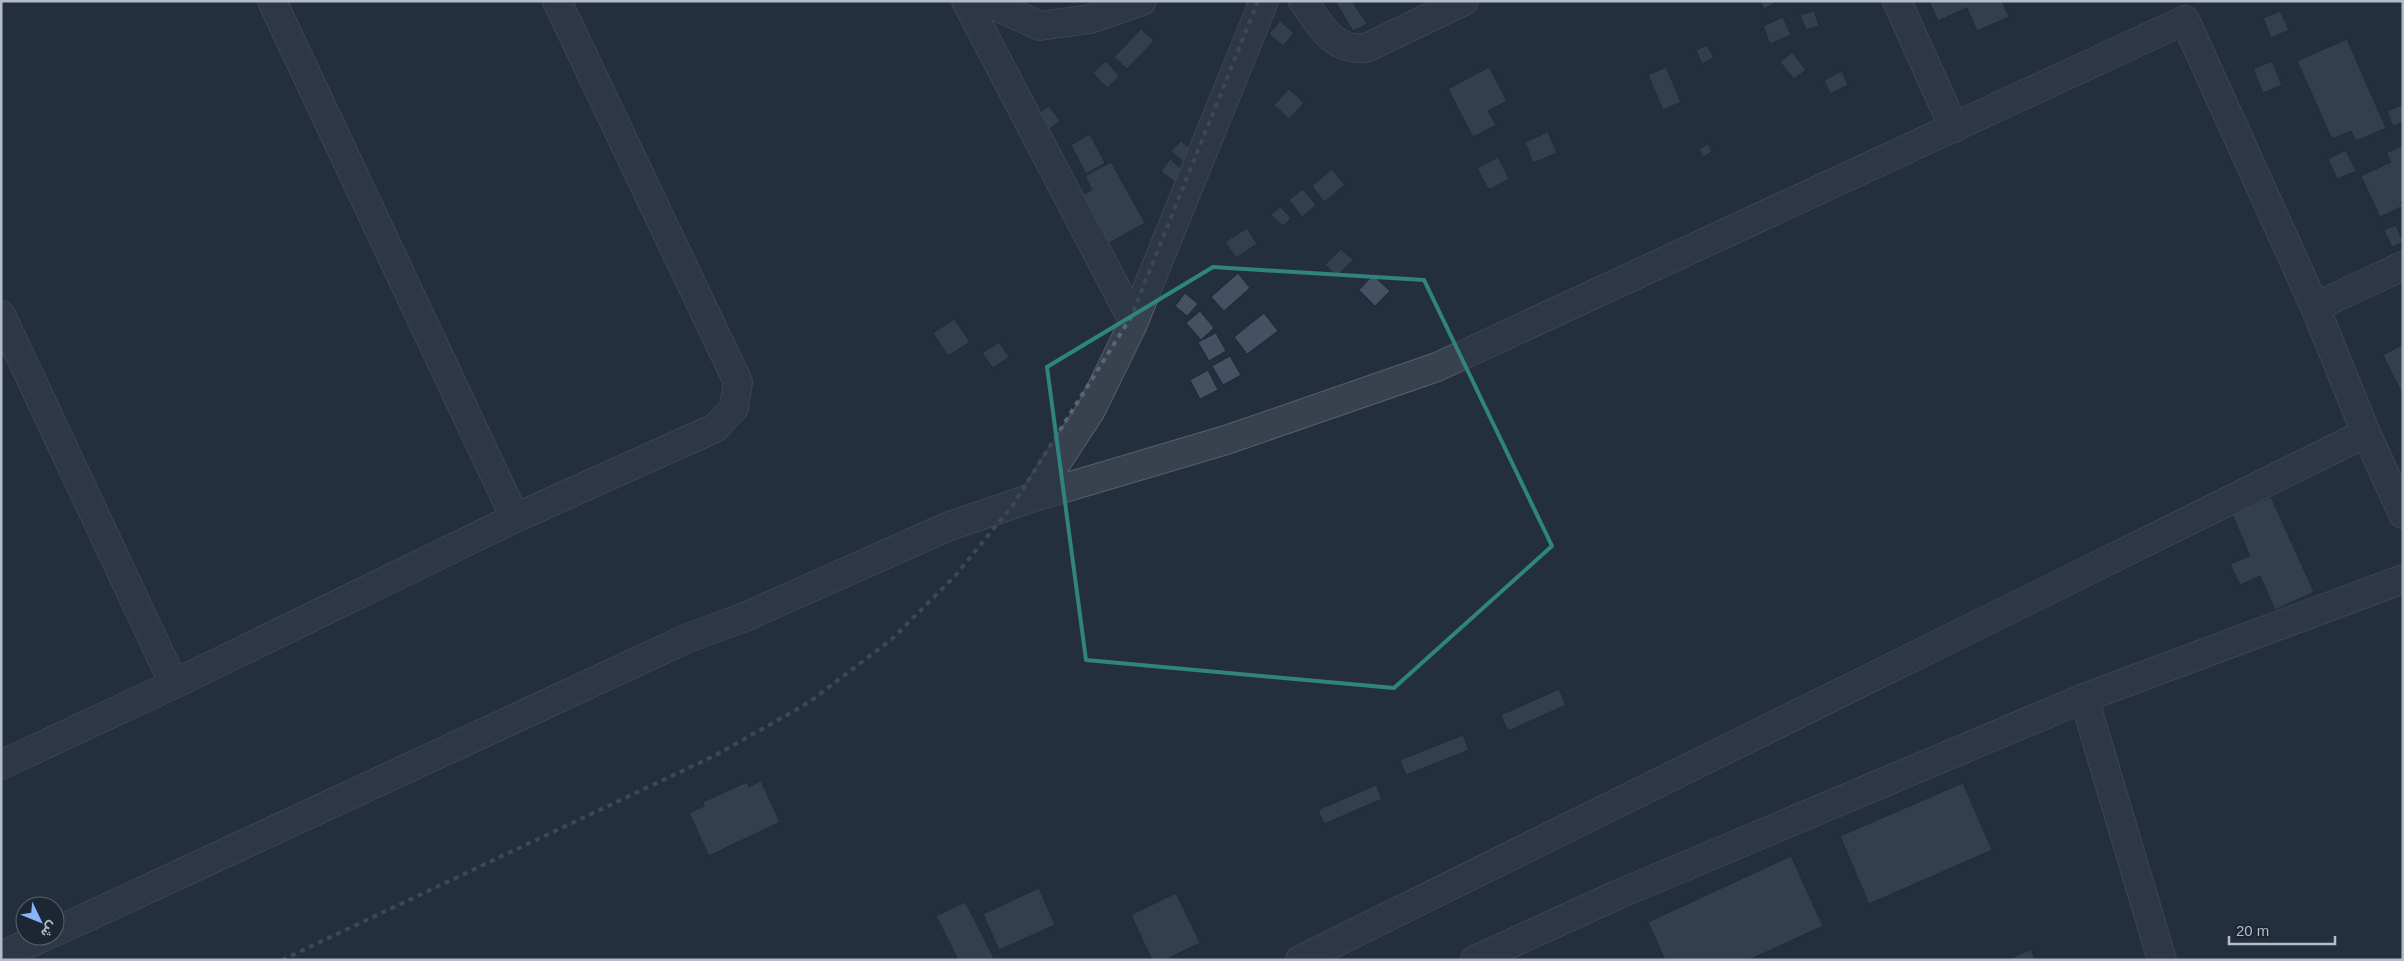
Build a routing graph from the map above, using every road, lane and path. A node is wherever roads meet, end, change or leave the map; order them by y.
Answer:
1 (272, 1) edge
2 (557, 1) edge
3 (966, 1) edge
4 (986, 1) edge
5 (1142, 1) edge
6 (1264, 1) edge
7 (1303, 1) edge
8 (1464, 1) edge
9 (1897, 1) edge
10 (2182, 11) edge
11 (1954, 128) junction
12 (2403, 266) edge
13 (2314, 307) junction
14 (1, 315) edge
15 (1132, 326) junction
16 (2366, 433) junction
17 (1034, 497) junction
18 (2403, 514) edge
19 (515, 518) junction
20 (2403, 579) edge
21 (174, 684) junction
22 (2084, 698) junction
23 (1, 765) edge
24 (65, 927) edge
25 (23, 946) edge
26 (1, 956) edge
27 (1300, 960) edge
28 (1475, 960) edge
29 (2162, 960) edge

1 - 19 street
2 - 19 street
3 - 15 street
4 - 5 street
6 - 15 street
7 - 8 street
9 - 11 street
10 - 11 street
10 - 13 street
11 - 17 street
12 - 13 street
13 - 16 street
14 - 21 street
15 - 17 street
16 - 18 street
16 - 27 street
17 - 24 street
19 - 21 street
20 - 22 street
21 - 23 street
22 - 28 street
22 - 29 street
25 - 26 street

